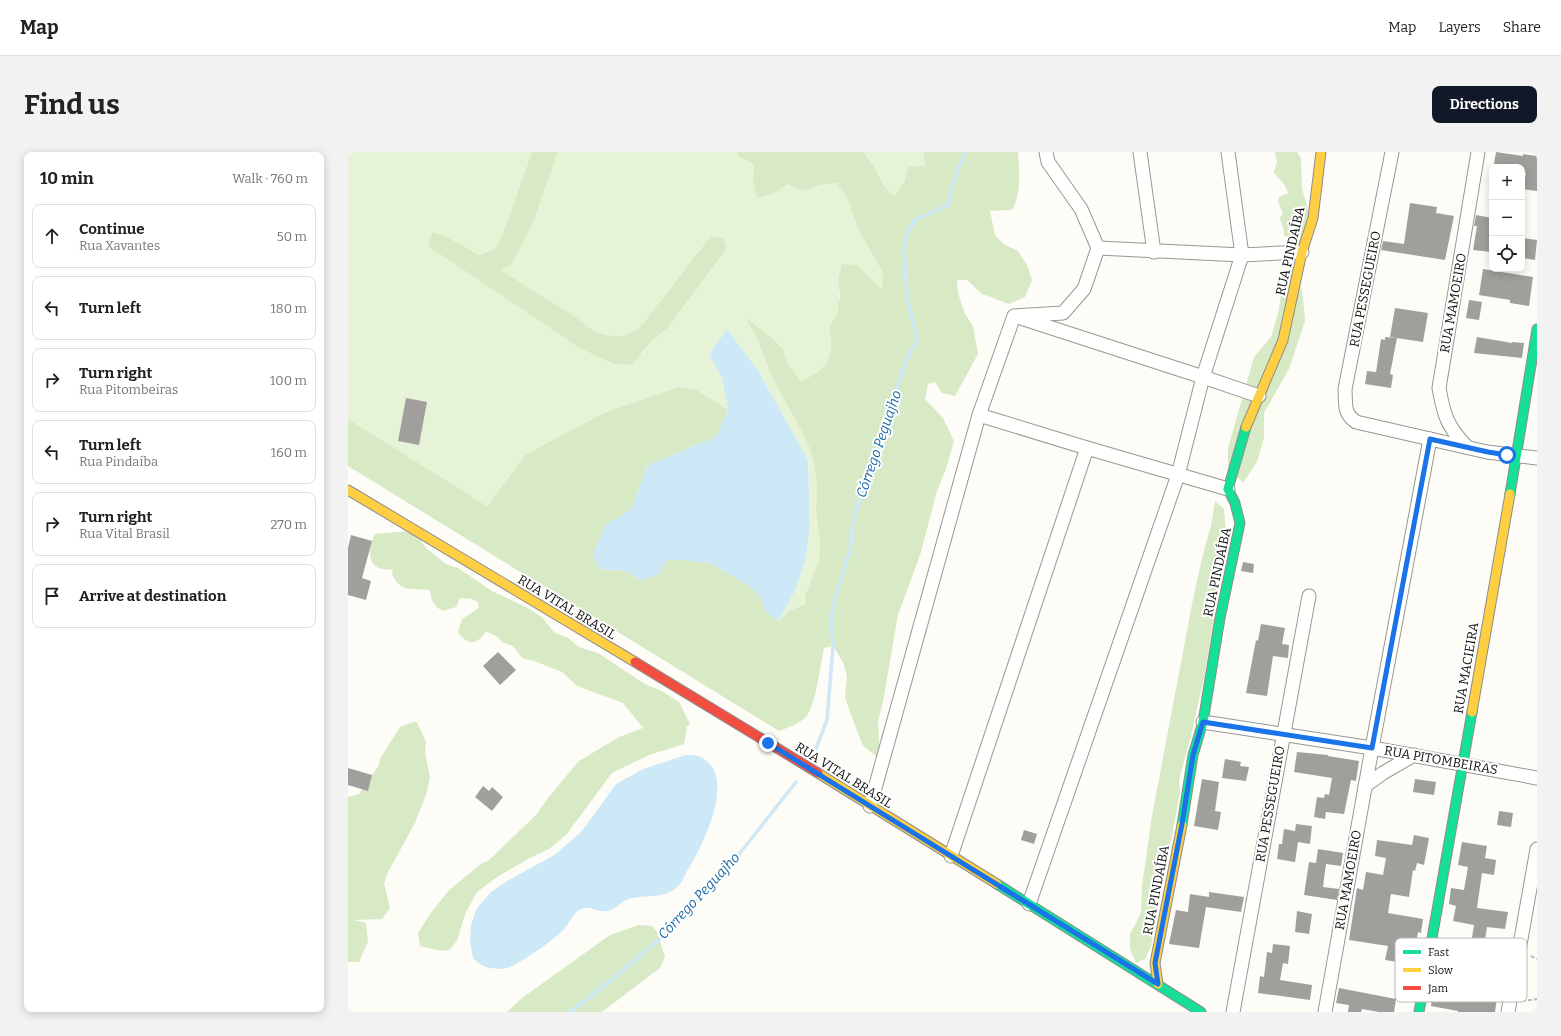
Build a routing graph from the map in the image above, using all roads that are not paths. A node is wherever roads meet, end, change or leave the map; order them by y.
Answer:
1 (1046, 152) edge
2 (1140, 152) edge
3 (1228, 152) edge
4 (1321, 152) edge
5 (1392, 152) edge
6 (1478, 152) edge
7 (1098, 248) junction
8 (1154, 252) junction
9 (1302, 252) junction
10 (1242, 255) junction
11 (1014, 316) junction
12 (1537, 329) edge
13 (1203, 377) junction
14 (1259, 396) junction
15 (979, 415) junction
16 (1430, 439) junction
17 (1467, 447) junction
18 (1087, 448) junction
19 (1517, 456) junction
20 (1537, 458) edge
21 (1178, 475) junction
22 (1228, 489) junction
23 (348, 490) edge
24 (1309, 596) dead end
25 (1203, 722) junction
26 (1283, 733) junction
27 (1372, 748) junction
28 (1414, 756) junction
29 (1462, 764) junction
30 (1537, 778) edge
31 (1365, 786) junction
32 (870, 806) junction
33 (1537, 849) edge
34 (951, 856) junction
35 (1029, 904) junction
36 (1432, 938) edge
37 (1521, 938) edge
38 (1158, 984) junction
39 (1421, 1002) edge
40 (1510, 1002) edge
41 (1201, 1012) edge
42 (1233, 1012) edge
43 (1325, 1012) edge
44 (1419, 1012) edge
45 (1508, 1012) edge

1 - 7 street
2 - 8 street
3 - 10 street
4 - 9 street, RUA PINDAÍBA
5 - 16 street, RUA PESSEGUEIRO
6 - 17 street, RUA MAMOEIRO
7 - 8 street
7 - 11 street
8 - 10 street
9 - 10 street
9 - 14 street, RUA PINDAÍBA
10 - 13 street
11 - 13 street
11 - 15 street
12 - 19 street, RUA MACIEIRA
13 - 14 street
13 - 21 street
14 - 22 street, RUA PINDAÍBA
15 - 18 street
15 - 32 street
16 - 17 street
16 - 27 street, RUA MAMOEIRO
17 - 19 street
18 - 21 street
18 - 34 street
19 - 20 street
19 - 29 street, RUA MACIEIRA
21 - 22 street
21 - 35 street
22 - 25 street, RUA PINDAÍBA
23 - 32 street, RUA VITAL BRASIL
24 - 26 street, RUA PESSEGUEIRO
25 - 26 street, RUA PITOMBEIRAS
25 - 38 street, RUA PINDAÍBA
26 - 27 street, RUA PITOMBEIRAS
26 - 42 street, RUA PESSEGUEIRO
27 - 28 street, RUA PITOMBEIRAS
27 - 31 street, RUA MAMOEIRO
28 - 29 street, RUA PITOMBEIRAS
28 - 31 street
29 - 30 street, RUA PITOMBEIRAS
29 - 36 street, RUA MACIEIRA
31 - 43 street, RUA MAMOEIRO
32 - 34 street, RUA VITAL BRASIL
33 - 37 street
34 - 35 street, RUA VITAL BRASIL
35 - 38 street, RUA VITAL BRASIL
38 - 41 street, RUA VITAL BRASIL
39 - 44 street, RUA MACIEIRA
40 - 45 street

